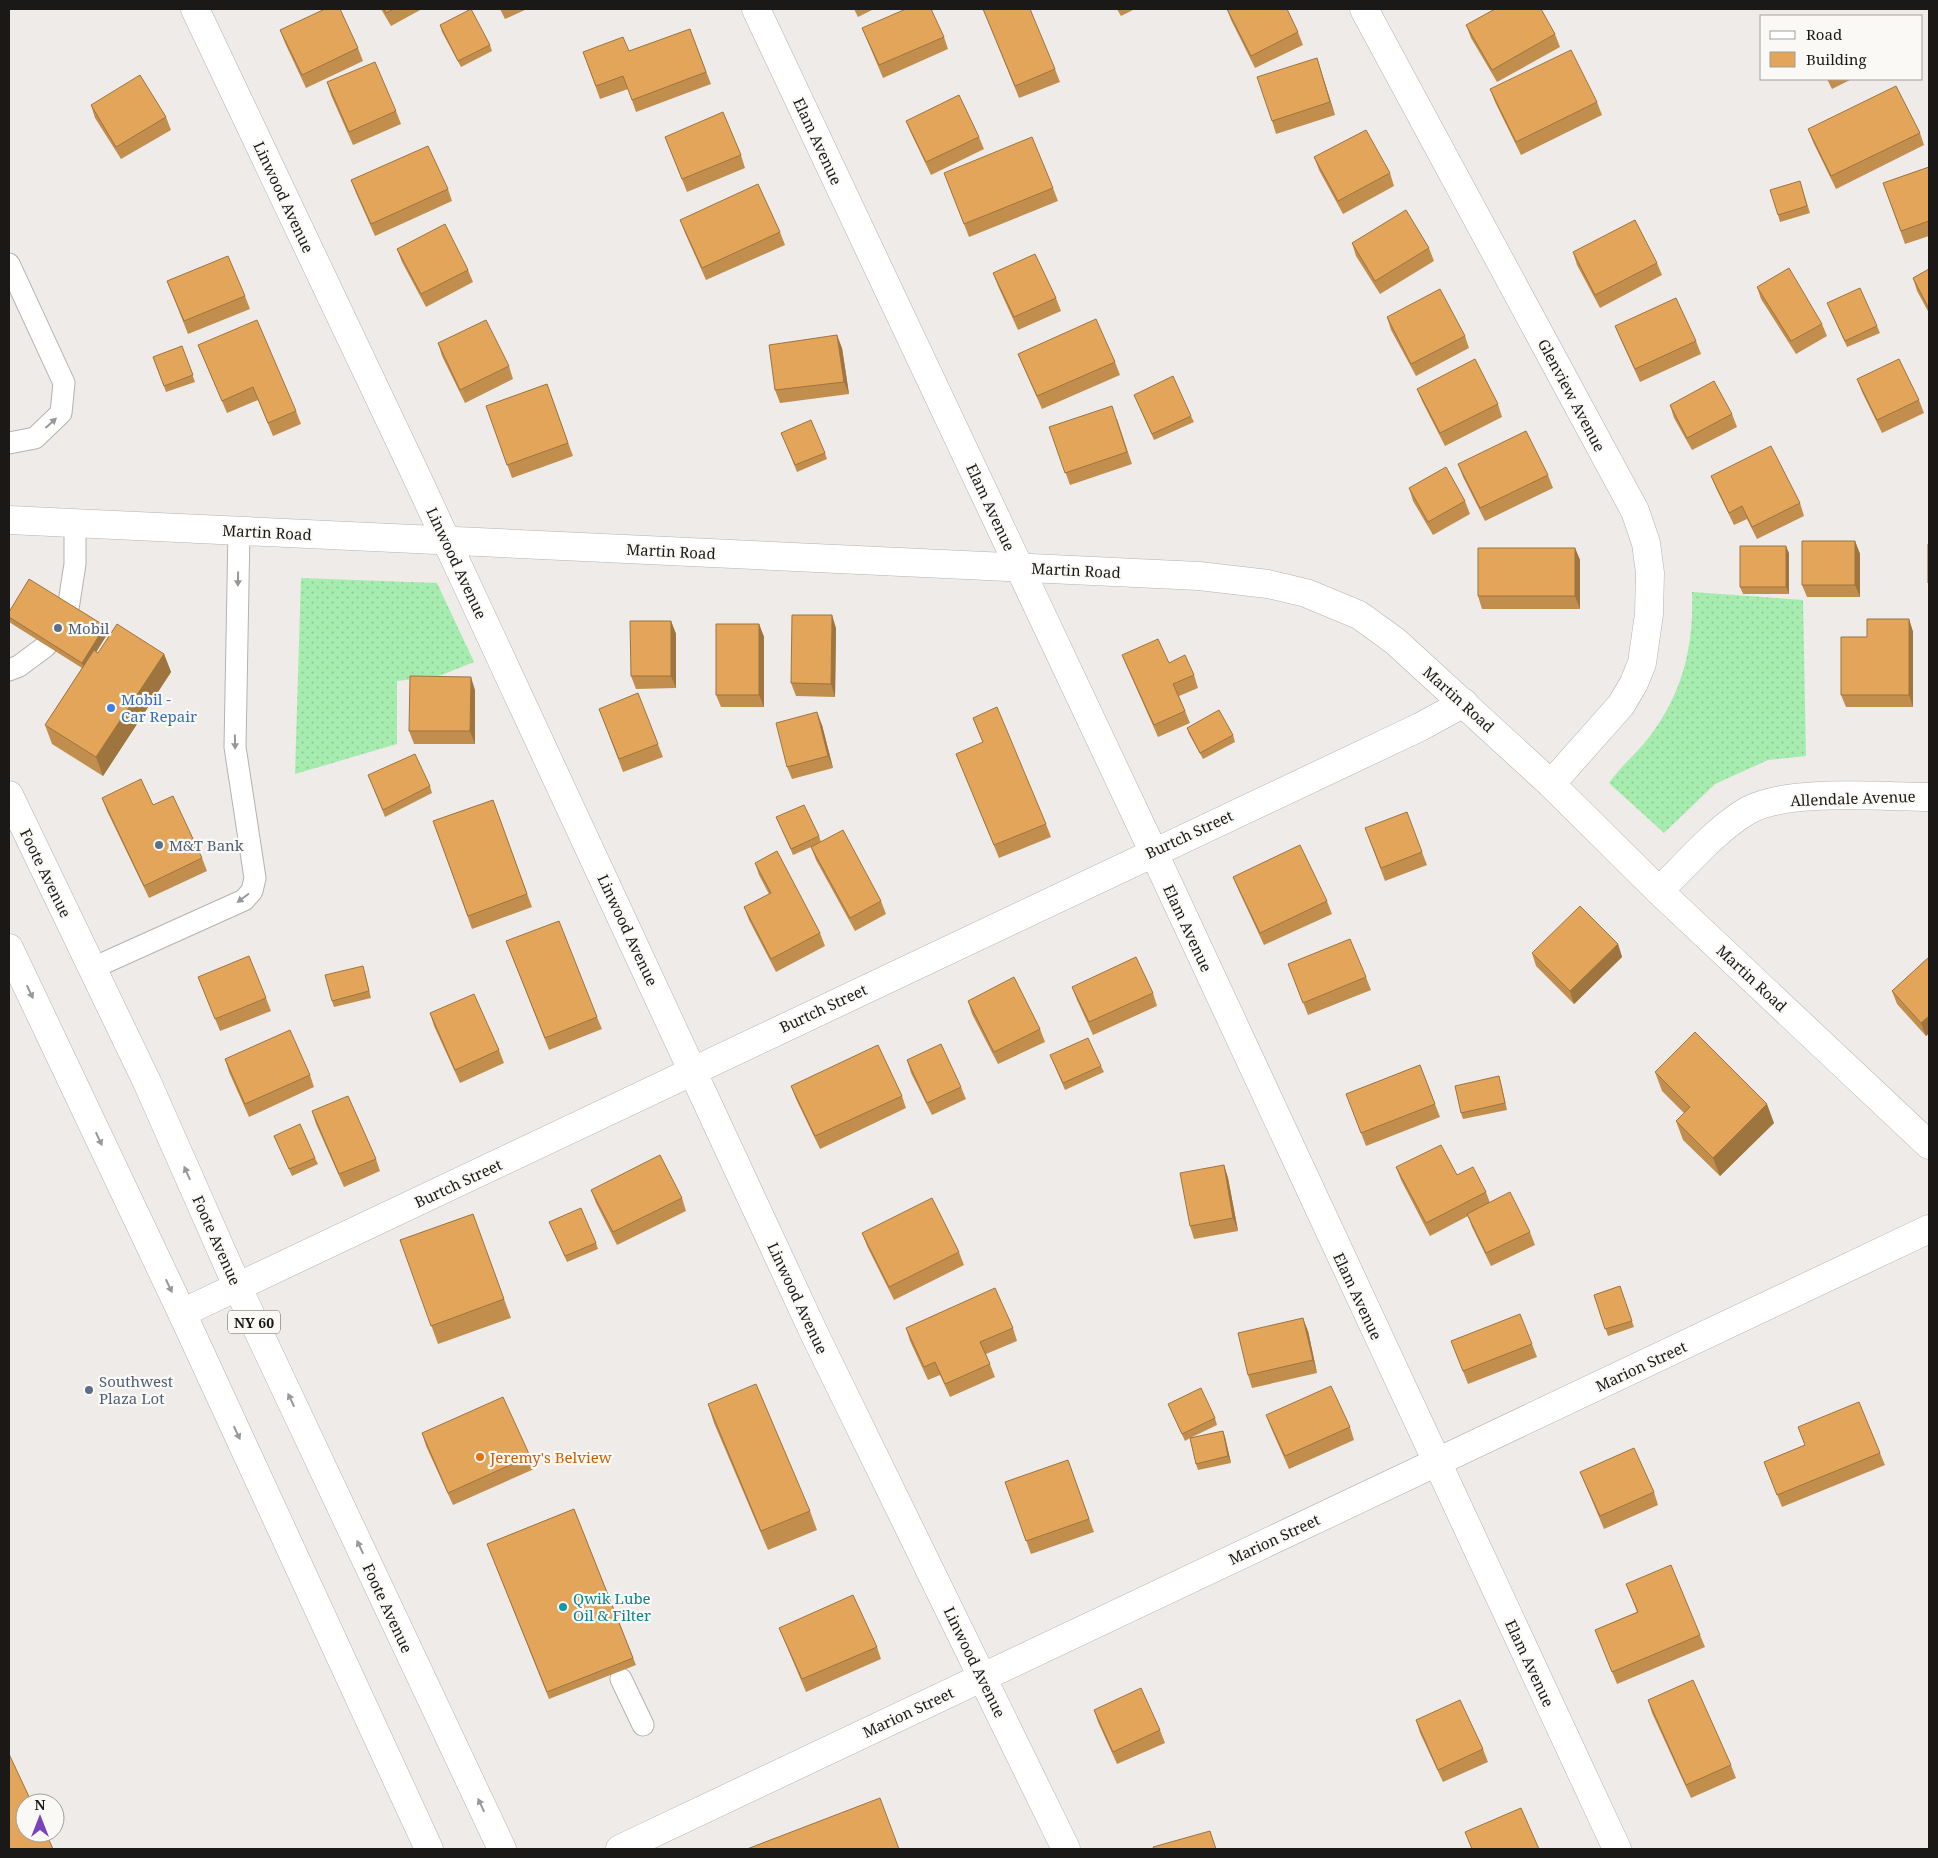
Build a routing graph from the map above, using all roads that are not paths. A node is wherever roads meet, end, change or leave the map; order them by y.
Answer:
1 (195, 9) edge
2 (756, 9) edge
3 (1364, 9) edge
4 (9, 264) edge
5 (9, 443) edge
6 (9, 520) edge
7 (75, 523) junction
8 (239, 530) junction
9 (446, 541) junction
10 (1019, 567) junction
11 (68, 609) edge
12 (46, 646) edge
13 (9, 670) edge
14 (1464, 703) junction
15 (1551, 784) junction
16 (9, 795) edge
17 (1929, 796) edge
18 (1153, 851) junction
19 (1659, 891) junction
20 (9, 948) edge
21 (93, 968) junction
22 (693, 1071) junction
23 (1929, 1145) edge
24 (1929, 1229) edge
25 (238, 1288) junction
26 (182, 1313) junction
27 (1436, 1462) junction
28 (982, 1677) junction
29 (621, 1678) dead end
30 (643, 1725) dead end
31 (429, 1849) edge
32 (502, 1849) edge
33 (620, 1849) edge
34 (1066, 1849) edge
35 (1617, 1849) edge

1 - 9 main road, Linwood Avenue
2 - 10 main road, Elam Avenue
3 - 15 main road, Glenview Avenue
5 -> 4 lane
6 - 7 main road, Martin Road
7 - 8 main road, Martin Road
7 - 11 lane
8 - 9 main road, Martin Road
8 -> 21 lane
9 - 10 main road, Martin Road
9 - 22 main road, Linwood Avenue
10 - 14 main road, Martin Road
10 - 18 main road, Elam Avenue
12 - 13 lane
14 - 15 main road, Martin Road
14 - 18 main road, Burtch Street
15 - 19 main road, Martin Road
16 - 21 main road, Foote Avenue / NY 60
17 - 19 main road, Allendale Avenue
18 - 22 main road, Burtch Street
18 - 27 main road, Elam Avenue
19 - 23 main road, Martin Road
20 -> 26 main road
25 -> 21 main road, Foote Avenue / NY 60
22 - 25 main road, Burtch Street
22 - 28 main road, Linwood Avenue
24 - 27 main road, Marion Street
25 - 26 main road, Burtch Street
32 -> 25 main road, Foote Avenue / NY 60
26 -> 31 main road
27 - 28 main road, Marion Street
27 - 35 main road, Elam Avenue
28 - 33 main road, Marion Street
28 - 34 main road, Linwood Avenue
29 - 30 lane

